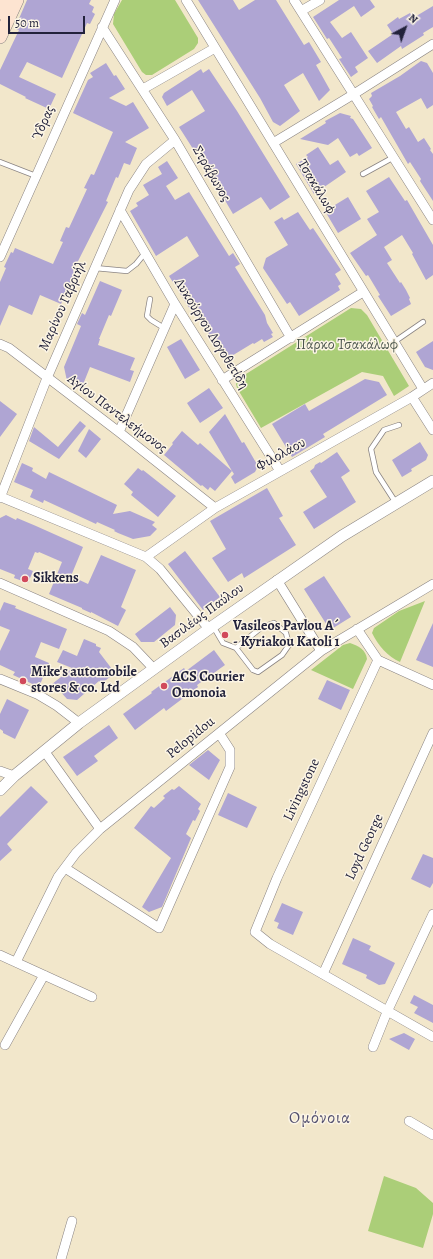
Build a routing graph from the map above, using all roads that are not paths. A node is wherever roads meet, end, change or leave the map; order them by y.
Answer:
1 (17, 0) edge
2 (115, 0) edge
3 (186, 0) edge
4 (294, 0) edge
5 (320, 0) edge
6 (301, 11) junction
7 (102, 27) junction
8 (0, 37) edge
9 (432, 46) edge
10 (215, 48) junction
11 (143, 89) junction
12 (354, 94) junction
13 (175, 140) junction
14 (274, 143) junction
15 (394, 157) junction
16 (0, 162) edge
17 (363, 174) dead end
18 (36, 176) junction
19 (120, 210) junction
20 (433, 220) edge
21 (145, 252) junction
22 (0, 257) edge
23 (95, 268) junction
24 (363, 292) junction
25 (150, 299) dead end
26 (175, 304) junction
27 (423, 322) dead end
28 (164, 328) junction
29 (291, 338) junction
30 (394, 342) junction
31 (0, 344) edge
32 (47, 378) junction
33 (222, 380) junction
34 (433, 383) edge
35 (422, 389) junction
36 (412, 397) junction
37 (400, 425) dead end
38 (433, 430) edge
39 (119, 432) junction
40 (280, 471) junction
41 (433, 481) edge
42 (0, 497) edge
43 (396, 503) junction
44 (215, 508) junction
45 (146, 557) junction
46 (277, 580) junction
47 (0, 583) edge
48 (433, 584) edge
49 (211, 628) junction
50 (357, 629) junction
51 (236, 648) junction
52 (320, 651) junction
53 (378, 660) junction
54 (154, 669) junction
55 (0, 679) edge
56 (433, 685) edge
57 (79, 723) junction
58 (219, 733) junction
59 (433, 733) edge
60 (45, 752) junction
61 (0, 771) edge
62 (14, 776) junction
63 (0, 790) edge
64 (100, 829) junction
65 (65, 868) junction
66 (433, 914) edge
67 (0, 955) edge
68 (16, 962) junction
69 (323, 974) junction
70 (44, 975) junction
71 (92, 997) dead end
72 (387, 1012) junction
73 (433, 1037) edge
74 (5, 1045) dead end
75 (373, 1047) dead end
76 (409, 1121) dead end
77 (433, 1135) edge
78 (72, 1221) dead end
79 (61, 1259) edge

1 - 8 main road
2 - 7 street, Ύδρας
3 - 10 street, Τσακάλωφ
4 - 6 street
5 - 6 street
6 - 12 street
7 - 11 street, Στράβωνος
7 - 18 street, Ύδρας
9 - 12 street
10 - 11 street
10 - 14 street, Τσακάλωφ
11 - 13 street, Στράβωνος
12 - 14 street
12 - 15 street
13 - 19 street, Μαρίνου Γαβριήλ
13 - 29 street, Στράβωνος
14 - 24 street, Τσακάλωφ
15 - 17 lane
15 - 20 street
16 - 18 lane
18 - 22 street, Ύδρας
19 - 21 street, Λυκούργου Λογοθετίδη
19 - 23 street, Μαρίνου Γαβριήλ
21 - 23 lane
21 - 26 street, Λυκούργου Λογοθετίδη
23 - 32 street, Μαρίνου Γαβριήλ
24 - 29 street
24 - 30 street, Τσακάλωφ
25 - 28 lane
26 - 28 street
26 - 33 street, Λυκούργου Λογοθετίδη
27 - 30 lane
28 - 39 street
29 - 33 street
30 - 35 street, Τσακάλωφ
31 - 32 street, Αγίου Παντελεήμονος
32 - 39 street, Αγίου Παντελεήμονος
32 - 42 street, Μαρίνου Γαβριήλ
33 - 40 street, Λυκούργου Λογοθετίδη
34 - 35 street, Φιλολάου
35 - 36 street, Φιλολάου
36 - 38 street
36 - 40 street, Φιλολάου
37 - 43 lane
39 - 44 street, Αγίου Παντελεήμονος
40 - 44 street, Φιλολάου
41 - 43 street, Βασιλέως Παύλου
42 - 45 street
43 - 46 street, Βασιλέως Παύλου
44 - 45 street, Φιλολάου
45 - 49 street
46 - 49 street, Βασιλέως Παύλου
46 - 52 street
47 - 54 street
48 - 50 street, Pelopidou
49 - 51 lane
49 - 54 street, Βασιλέως Παύλου
50 - 52 street, Pelopidou
50 - 53 street
51 - 51 lane
52 - 58 street, Pelopidou
53 - 56 street
53 - 69 street, Livingstone
54 - 57 street, Βασιλέως Παύλου
55 - 57 street
57 - 60 street, Βασιλέως Παύλου
58 - 64 street, Pelopidou
58 - 65 street
59 - 69 street, Loyd George
60 - 62 street, Βασιλέως Παύλου
60 - 64 street
61 - 62 street
62 - 63 street, Βασιλέως Παύλου
64 - 65 street, Pelopidou
65 - 68 street, Pelopidou
66 - 72 street
67 - 68 street
68 - 70 street
69 - 72 street
70 - 71 street
70 - 74 street
72 - 73 street
72 - 75 street
76 - 77 street
78 - 79 street

